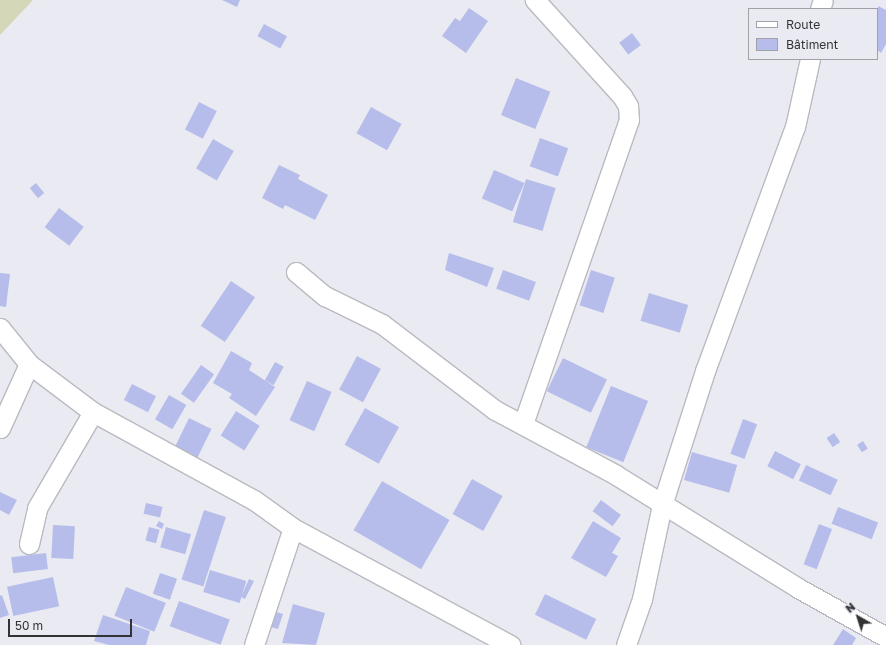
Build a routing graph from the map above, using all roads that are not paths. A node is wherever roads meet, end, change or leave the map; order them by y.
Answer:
1 (535, 0) edge
2 (810, 60) edge
3 (296, 272) dead end
4 (0, 328) edge
5 (29, 364) junction
6 (93, 412) junction
7 (523, 424) junction
8 (0, 428) edge
9 (662, 505) junction
10 (292, 528) junction
11 (29, 544) dead end
12 (886, 637) edge
13 (254, 645) edge
14 (510, 645) edge
15 (626, 645) edge

1 - 7 street
2 - 9 street
3 - 7 street
4 - 5 street
5 - 6 street
5 - 8 street
6 - 10 street
6 - 11 street
7 - 9 street
9 - 12 street
9 - 15 street
10 - 13 street
10 - 14 street

